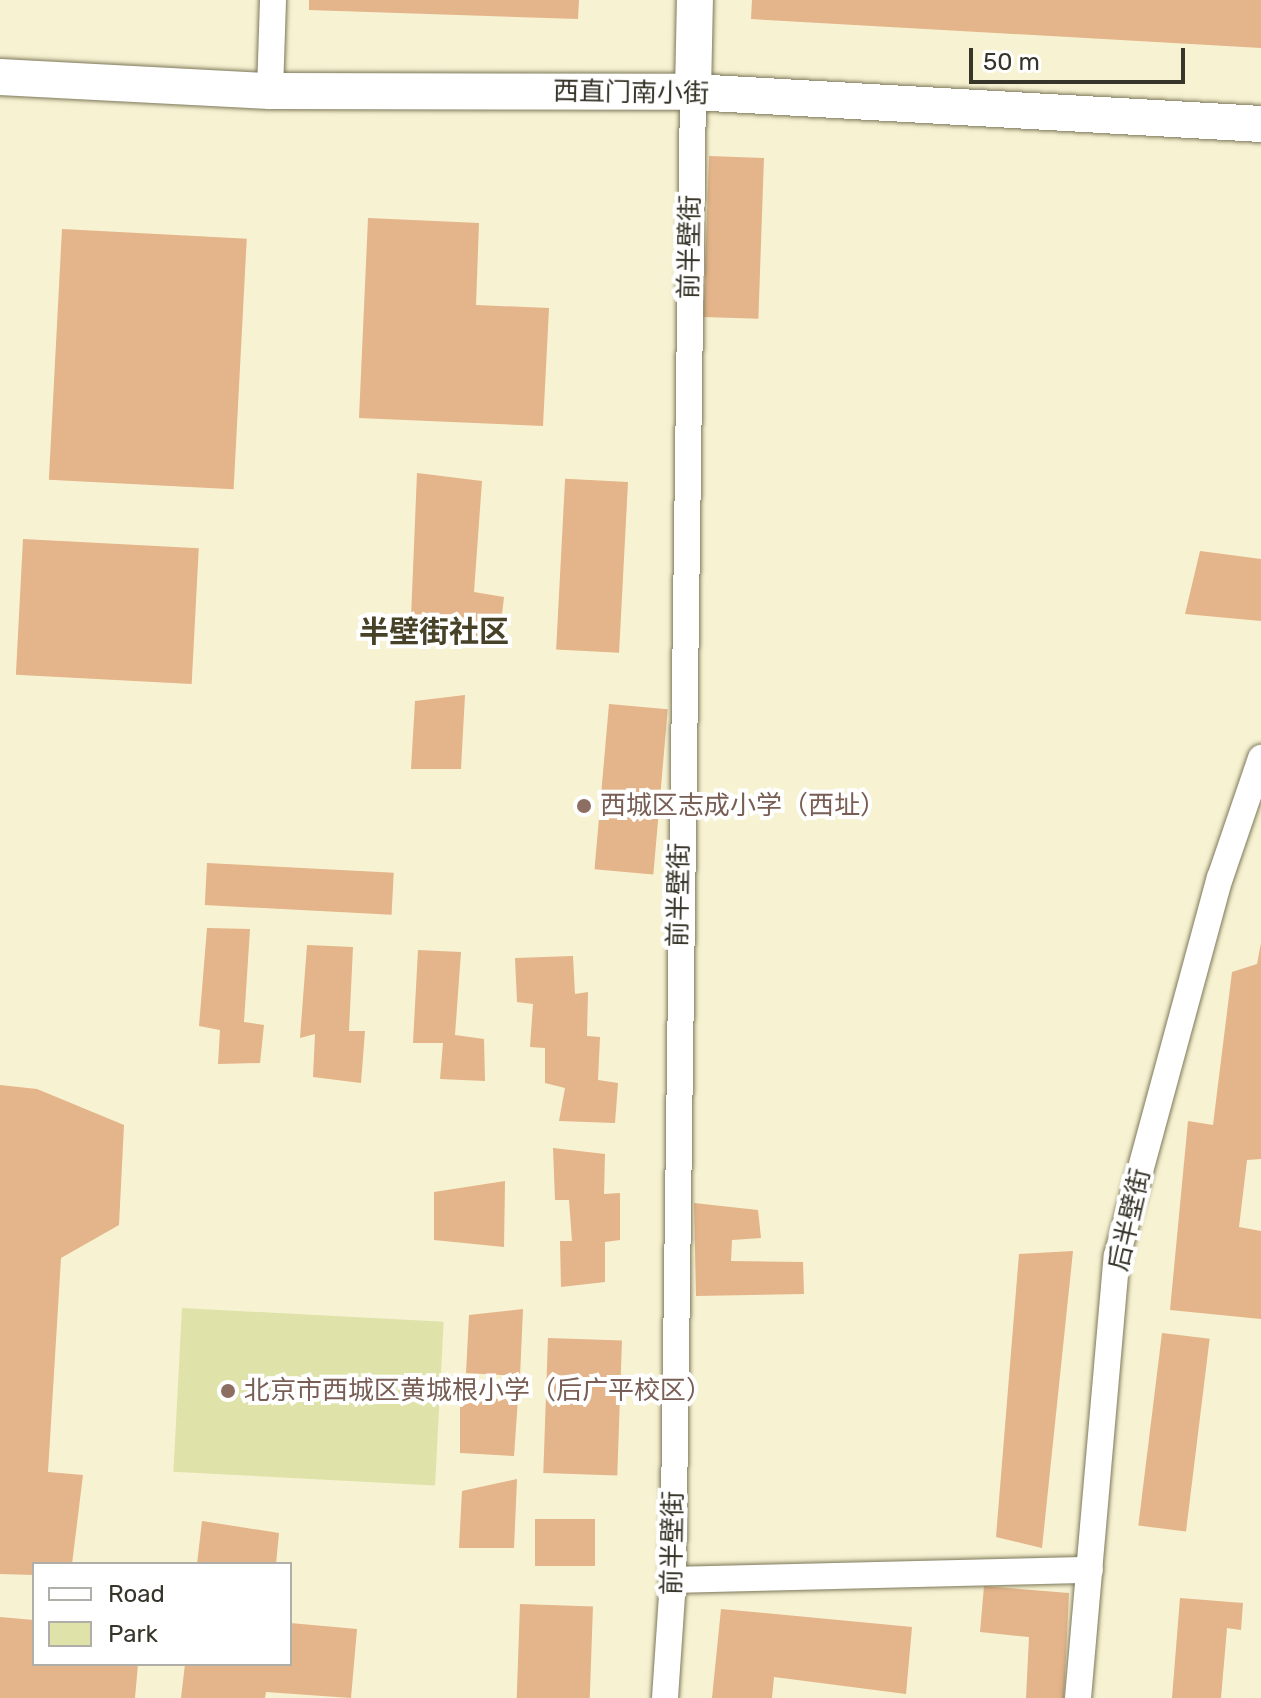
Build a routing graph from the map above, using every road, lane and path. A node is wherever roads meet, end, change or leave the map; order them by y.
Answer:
1 (273, 0) edge
2 (695, 0) edge
3 (0, 77) edge
4 (270, 91) junction
5 (693, 92) junction
6 (1261, 124) edge
7 (1261, 758) edge
8 (1090, 1570) junction
9 (673, 1580) junction
10 (665, 1698) edge
11 (1078, 1698) edge

1 - 4 street
2 - 5 street
3 - 4 street, 西直门南小街
4 - 5 street, 西直门南小街
5 - 6 street, 西直门南小街
5 - 9 street, 前半壁街
7 - 8 street, 后半壁街
8 - 9 street
8 - 11 street, 后半壁街
9 - 10 street, 前半壁街

